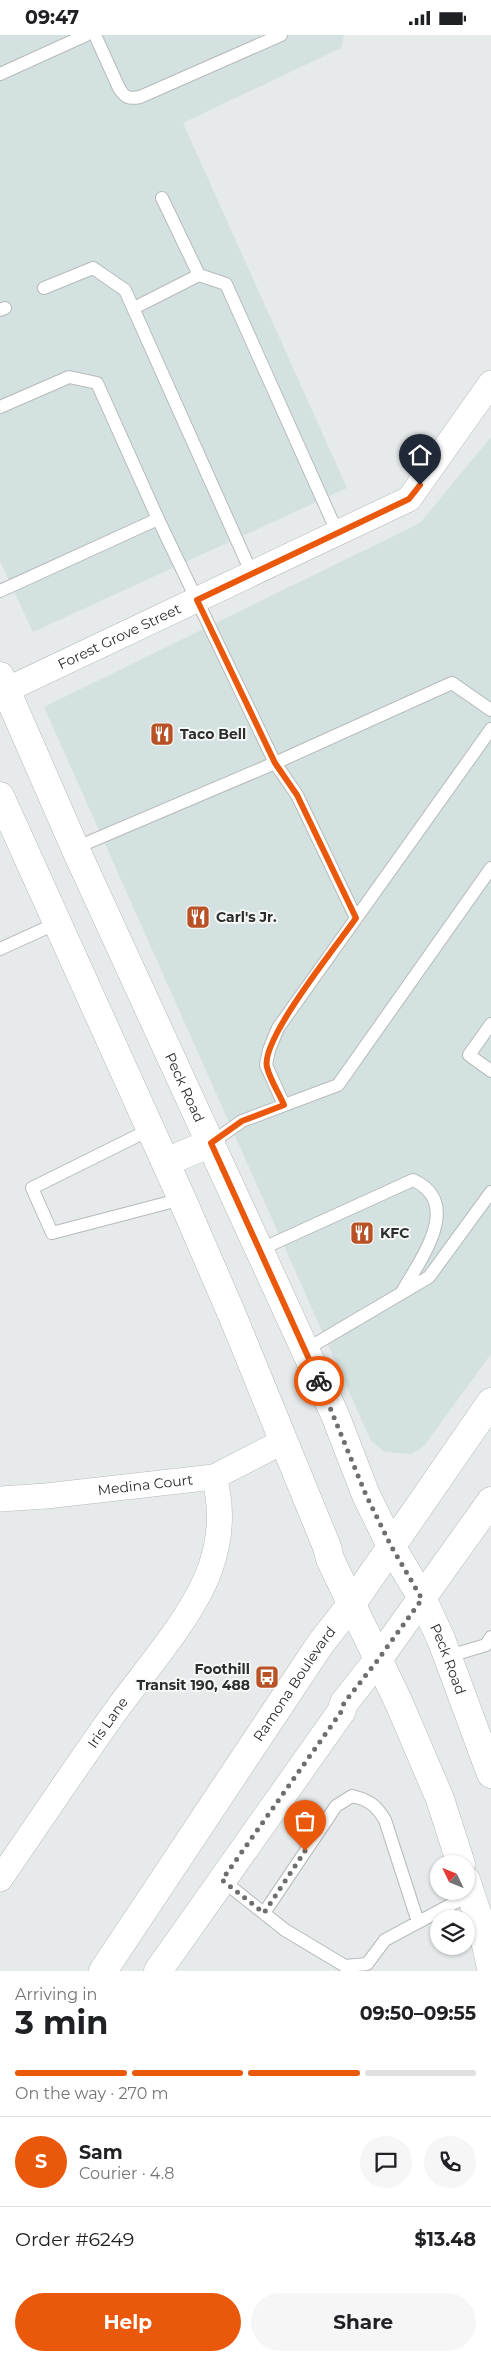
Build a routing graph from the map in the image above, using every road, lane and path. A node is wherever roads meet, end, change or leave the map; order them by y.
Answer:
1 (86, 35) edge
2 (95, 35) edge
3 (281, 35) edge
4 (0, 74) edge
5 (162, 198) dead end
6 (199, 275) junction
7 (44, 288) dead end
8 (134, 308) junction
9 (491, 383) edge
10 (0, 407) edge
11 (158, 519) junction
12 (338, 533) junction
13 (252, 574) junction
14 (0, 591) edge
15 (197, 600) junction
16 (2, 686) edge
17 (491, 710) edge
18 (491, 729) edge
19 (275, 763) junction
20 (0, 796) edge
21 (75, 848) junction
22 (491, 868) edge
23 (356, 918) junction
24 (58, 923) junction
25 (0, 949) edge
26 (491, 1024) edge
27 (491, 1071) edge
28 (284, 1105) junction
29 (151, 1129) junction
30 (211, 1143) junction
31 (166, 1162) junction
32 (491, 1191) edge
33 (182, 1199) junction
34 (260, 1250) junction
35 (401, 1294) junction
36 (305, 1350) junction
37 (491, 1402) edge
38 (284, 1441) junction
39 (214, 1477) junction
40 (0, 1499) edge
41 (491, 1501) edge
42 (391, 1546) junction
43 (422, 1599) junction
44 (351, 1605) junction
45 (489, 1644) edge
46 (446, 1657) junction
47 (377, 1661) junction
48 (482, 1733) edge
49 (491, 1773) edge
50 (458, 1855) edge
51 (0, 1879) edge
52 (222, 1880) junction
53 (449, 1900) edge
54 (472, 1900) edge
55 (264, 1913) junction
56 (418, 1922) junction
57 (491, 1967) edge
58 (103, 1971) edge
59 (158, 1971) edge

1 - 4 lane
2 - 3 lane
5 - 6 lane
6 - 8 lane
6 - 12 lane
7 - 8 lane
8 - 13 lane
9 - 12 street, Forest Grove Street
10 - 11 lane
11 - 14 lane
11 - 15 lane
12 - 13 street, Forest Grove Street
13 - 15 street, Forest Grove Street
15 - 16 street, Forest Grove Street
15 - 19 lane
16 - 21 main road, Peck Road
17 - 19 lane
18 - 23 lane
19 - 21 lane
19 - 23 lane
20 - 24 main road
21 - 30 main road, Peck Road
22 - 28 lane
23 - 28 lane
24 - 25 lane
24 - 29 main road
26 - 27 lane
28 - 30 lane
29 - 31 main road
29 - 33 lane
30 - 31 main road
30 - 34 main road, Peck Road
31 - 33 main road
32 - 35 lane
33 - 38 main road
34 - 35 lane
34 - 36 main road, Peck Road
35 - 36 lane
36 - 42 main road, Peck Road
37 - 42 main road, Ramona Boulevard
38 - 39 street, Medina Court
38 - 44 main road
39 - 40 street, Medina Court
39 - 51 street, Iris Lane
41 - 43 main road
42 - 43 main road, Peck Road
42 - 44 main road, Ramona Boulevard
43 - 46 main road, Peck Road
43 - 47 main road
44 - 47 main road
44 - 58 main road, Ramona Boulevard
45 - 46 lane
46 - 48 main road, Peck Road
47 - 50 main road
47 - 52 main road
48 - 49 main road, Peck Road
52 - 55 lane
52 - 59 main road
53 - 56 lane
54 - 57 main road
55 - 56 lane
55 - 56 lane

